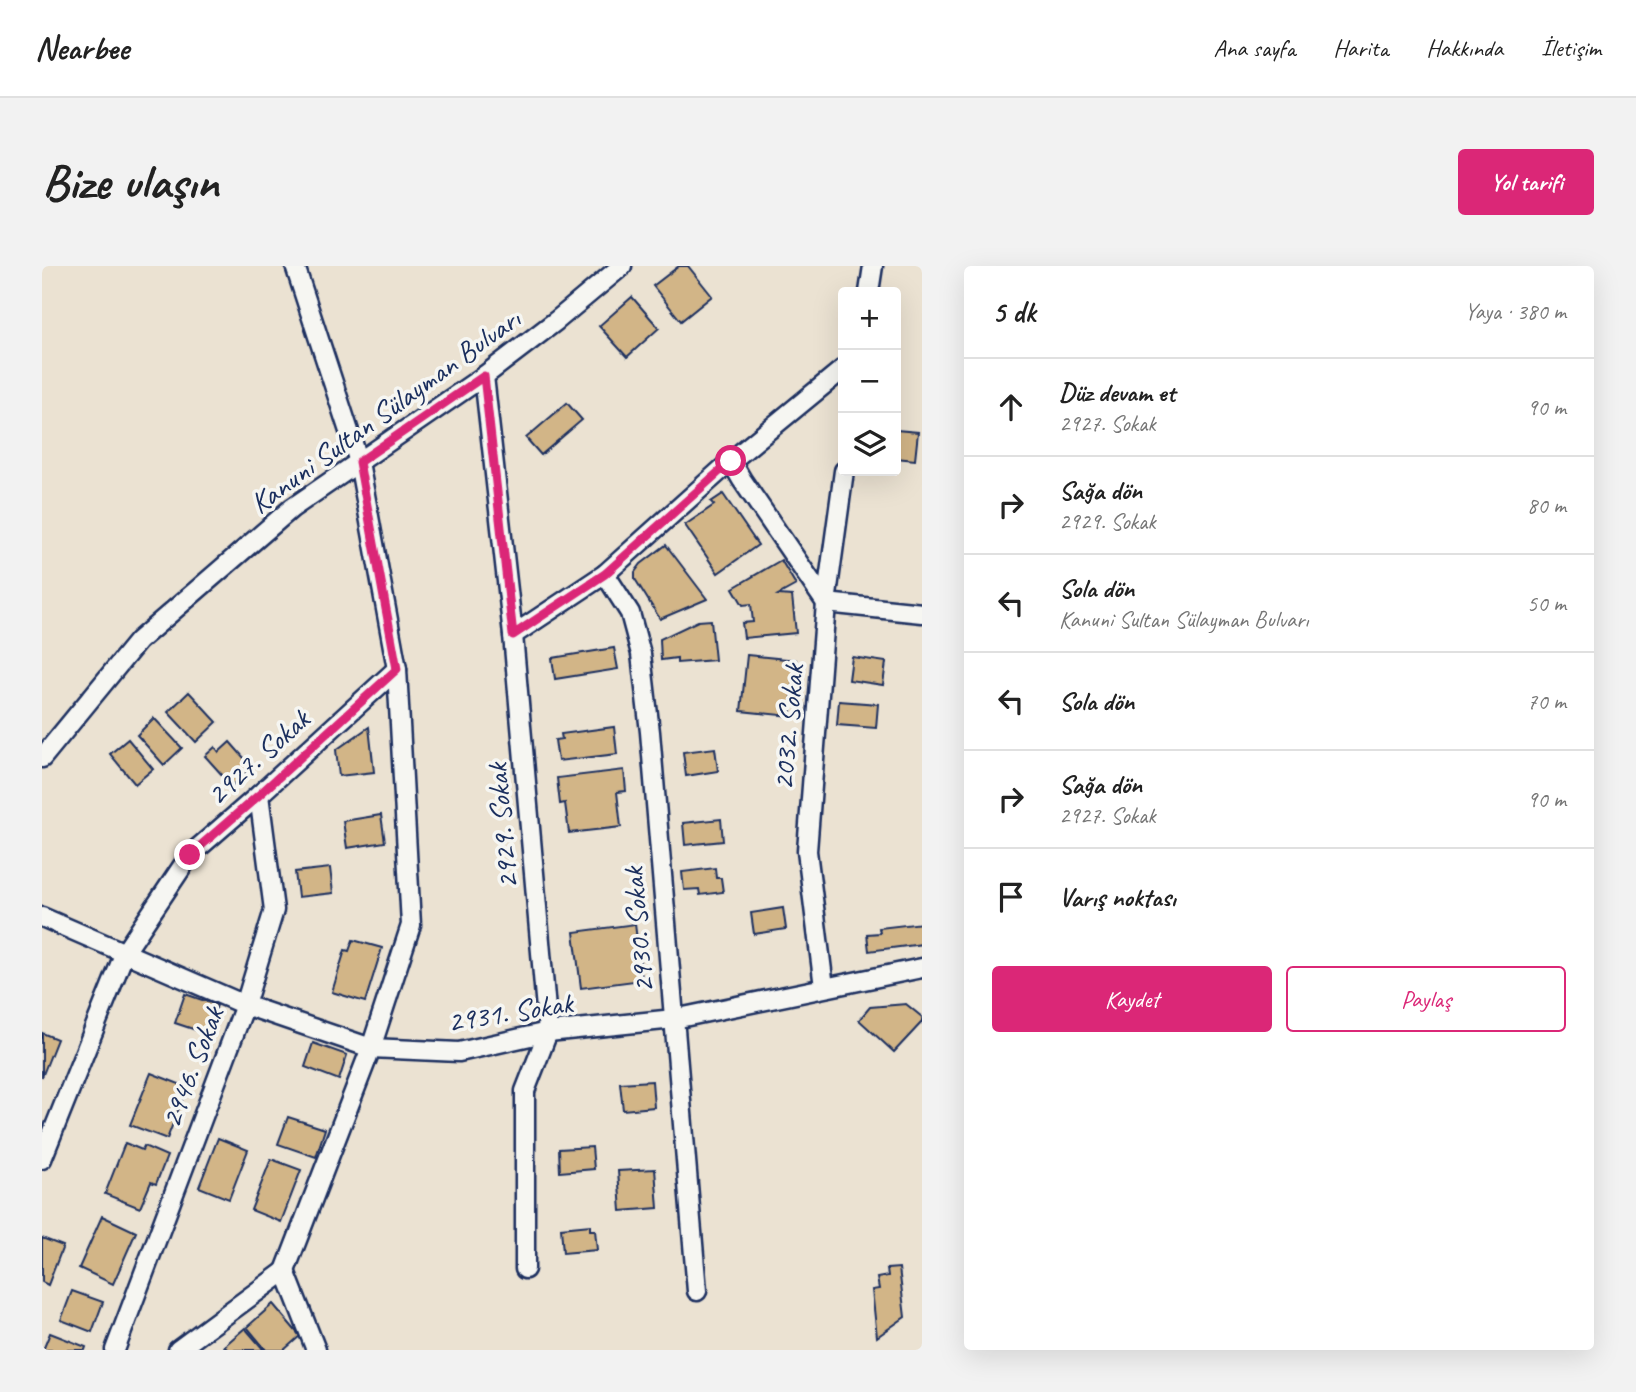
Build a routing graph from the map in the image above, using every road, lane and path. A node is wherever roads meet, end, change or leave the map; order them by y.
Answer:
1 (295, 266) edge
2 (622, 266) edge
3 (873, 266) edge
4 (870, 287) edge
5 (838, 373) edge
6 (484, 376) junction
7 (731, 461) junction
8 (359, 462) junction
9 (843, 476) edge
10 (605, 574) junction
11 (826, 603) junction
12 (922, 613) edge
13 (513, 635) junction
14 (397, 669) junction
15 (42, 758) edge
16 (259, 795) junction
17 (42, 917) edge
18 (125, 953) junction
19 (922, 968) edge
20 (824, 987) junction
21 (245, 1005) junction
22 (674, 1019) junction
23 (548, 1032) junction
24 (371, 1048) junction
25 (42, 1159) edge
26 (525, 1269) dead end
27 (285, 1271) junction
28 (697, 1291) dead end
29 (115, 1350) edge
30 (178, 1350) edge
31 (316, 1350) edge

1 - 8 street
2 - 6 street, Kanuni Sultan Sülayman Bulvarı
3 - 4 street
5 - 7 street
6 - 8 street, Kanuni Sultan Sülayman Bulvarı
6 - 13 street, 2929. Sokak
7 - 10 street
7 - 11 street
8 - 14 street
8 - 15 street, Kanuni Sultan Sülayman Bulvarı
9 - 11 street, 2032. Sokak
10 - 13 street
10 - 22 street, 2930. Sokak
11 - 12 street
11 - 20 street, 2032. Sokak
13 - 23 street, 2929. Sokak
14 - 16 street, 2927. Sokak
14 - 24 street
16 - 18 street, 2927. Sokak
16 - 21 street, 2946. Sokak
17 - 18 street, 2931. Sokak
18 - 21 street, 2931. Sokak
18 - 25 street, 2927. Sokak
19 - 20 street, 2931. Sokak
20 - 22 street, 2931. Sokak
21 - 24 street, 2931. Sokak
21 - 29 street, 2946. Sokak
22 - 23 street, 2931. Sokak
22 - 28 street, 2930. Sokak
23 - 24 street, 2931. Sokak
23 - 26 street, 2929. Sokak
24 - 27 street
27 - 30 street
27 - 31 street

